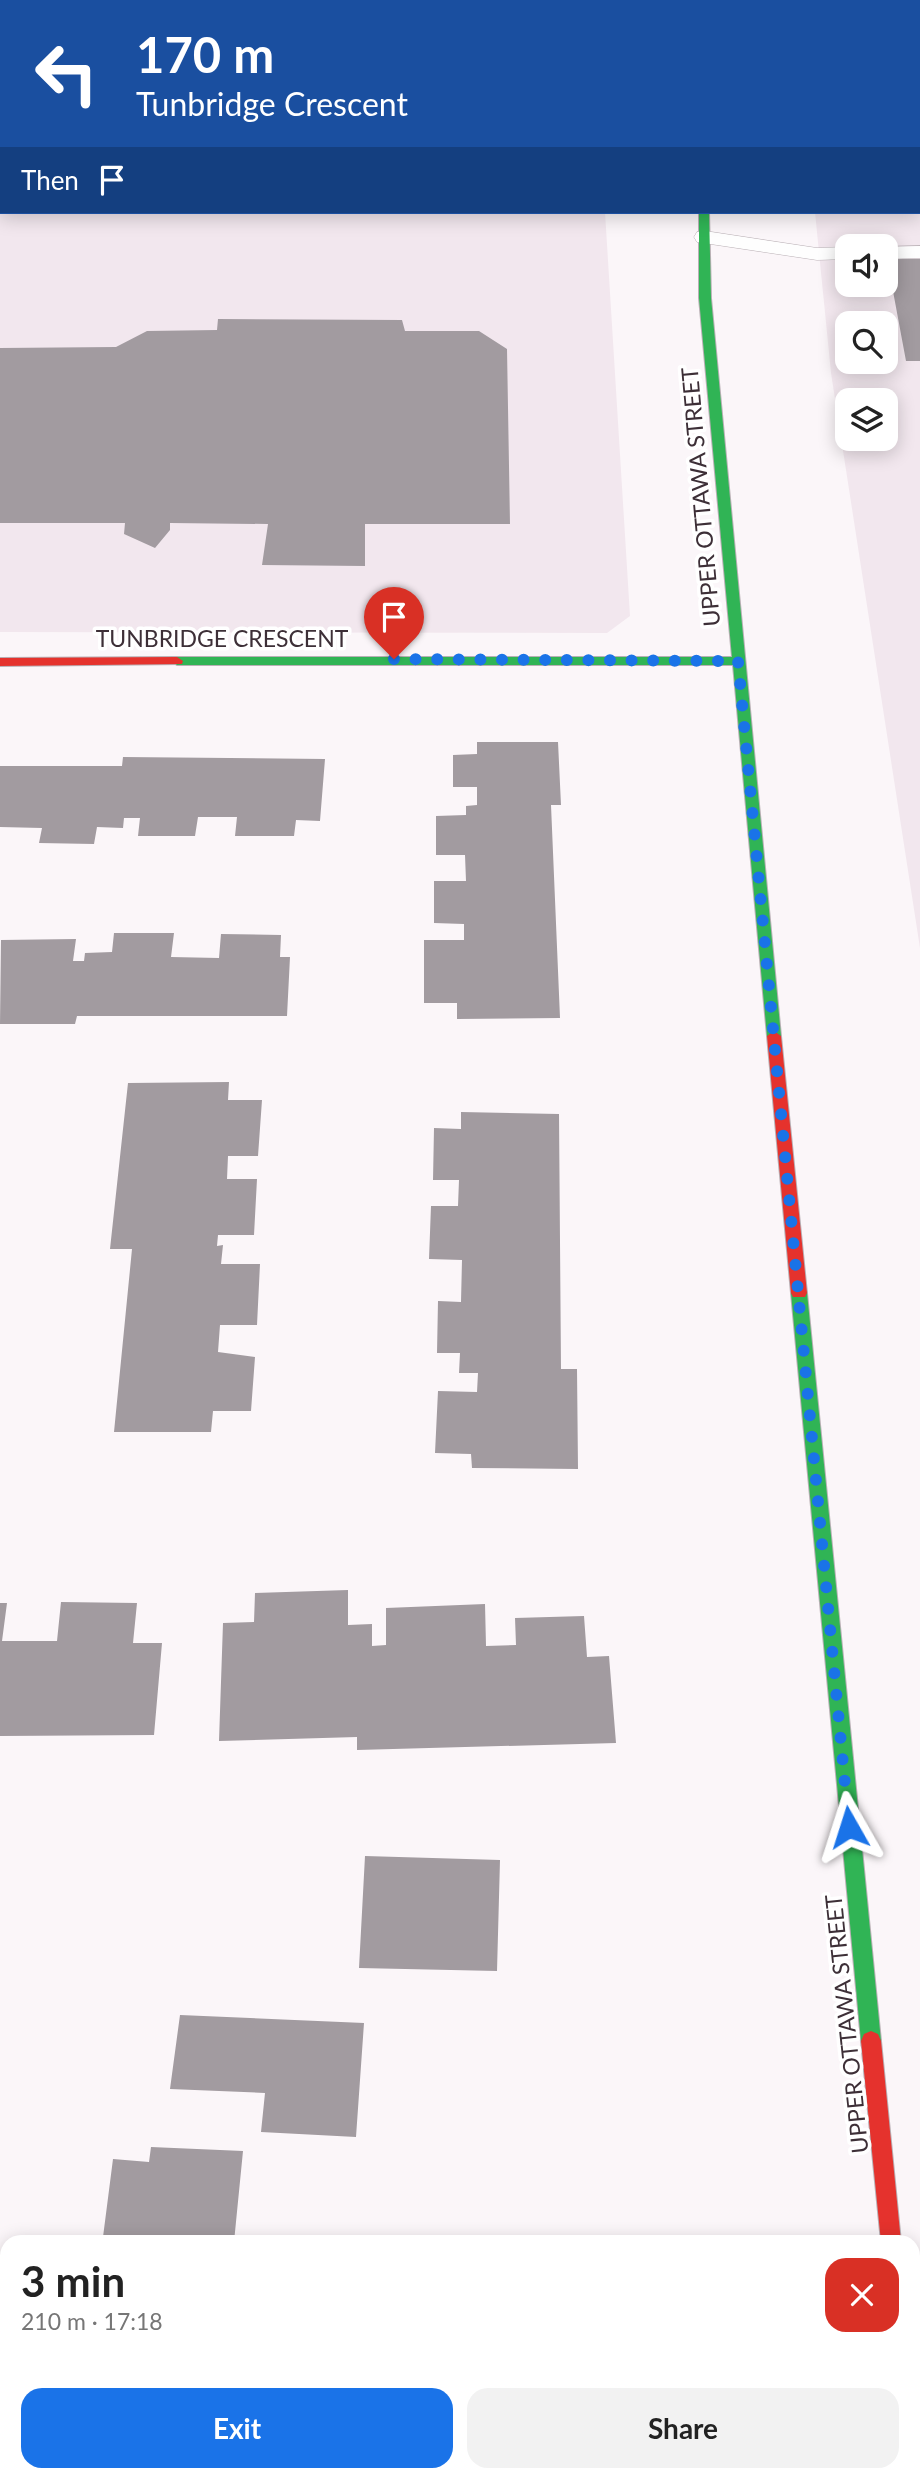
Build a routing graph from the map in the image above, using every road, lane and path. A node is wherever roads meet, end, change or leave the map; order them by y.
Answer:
1 (704, 214) edge
2 (705, 237) junction
3 (920, 252) edge
4 (835, 253) edge
5 (898, 253) edge
6 (738, 661) junction
7 (0, 662) edge
8 (890, 2235) edge

1 - 2 main road, UPPER OTTAWA STREET
2 - 4 lane
2 - 6 main road, UPPER OTTAWA STREET
3 - 5 lane
6 - 7 main road, TUNBRIDGE CRESCENT
6 - 8 main road, UPPER OTTAWA STREET

